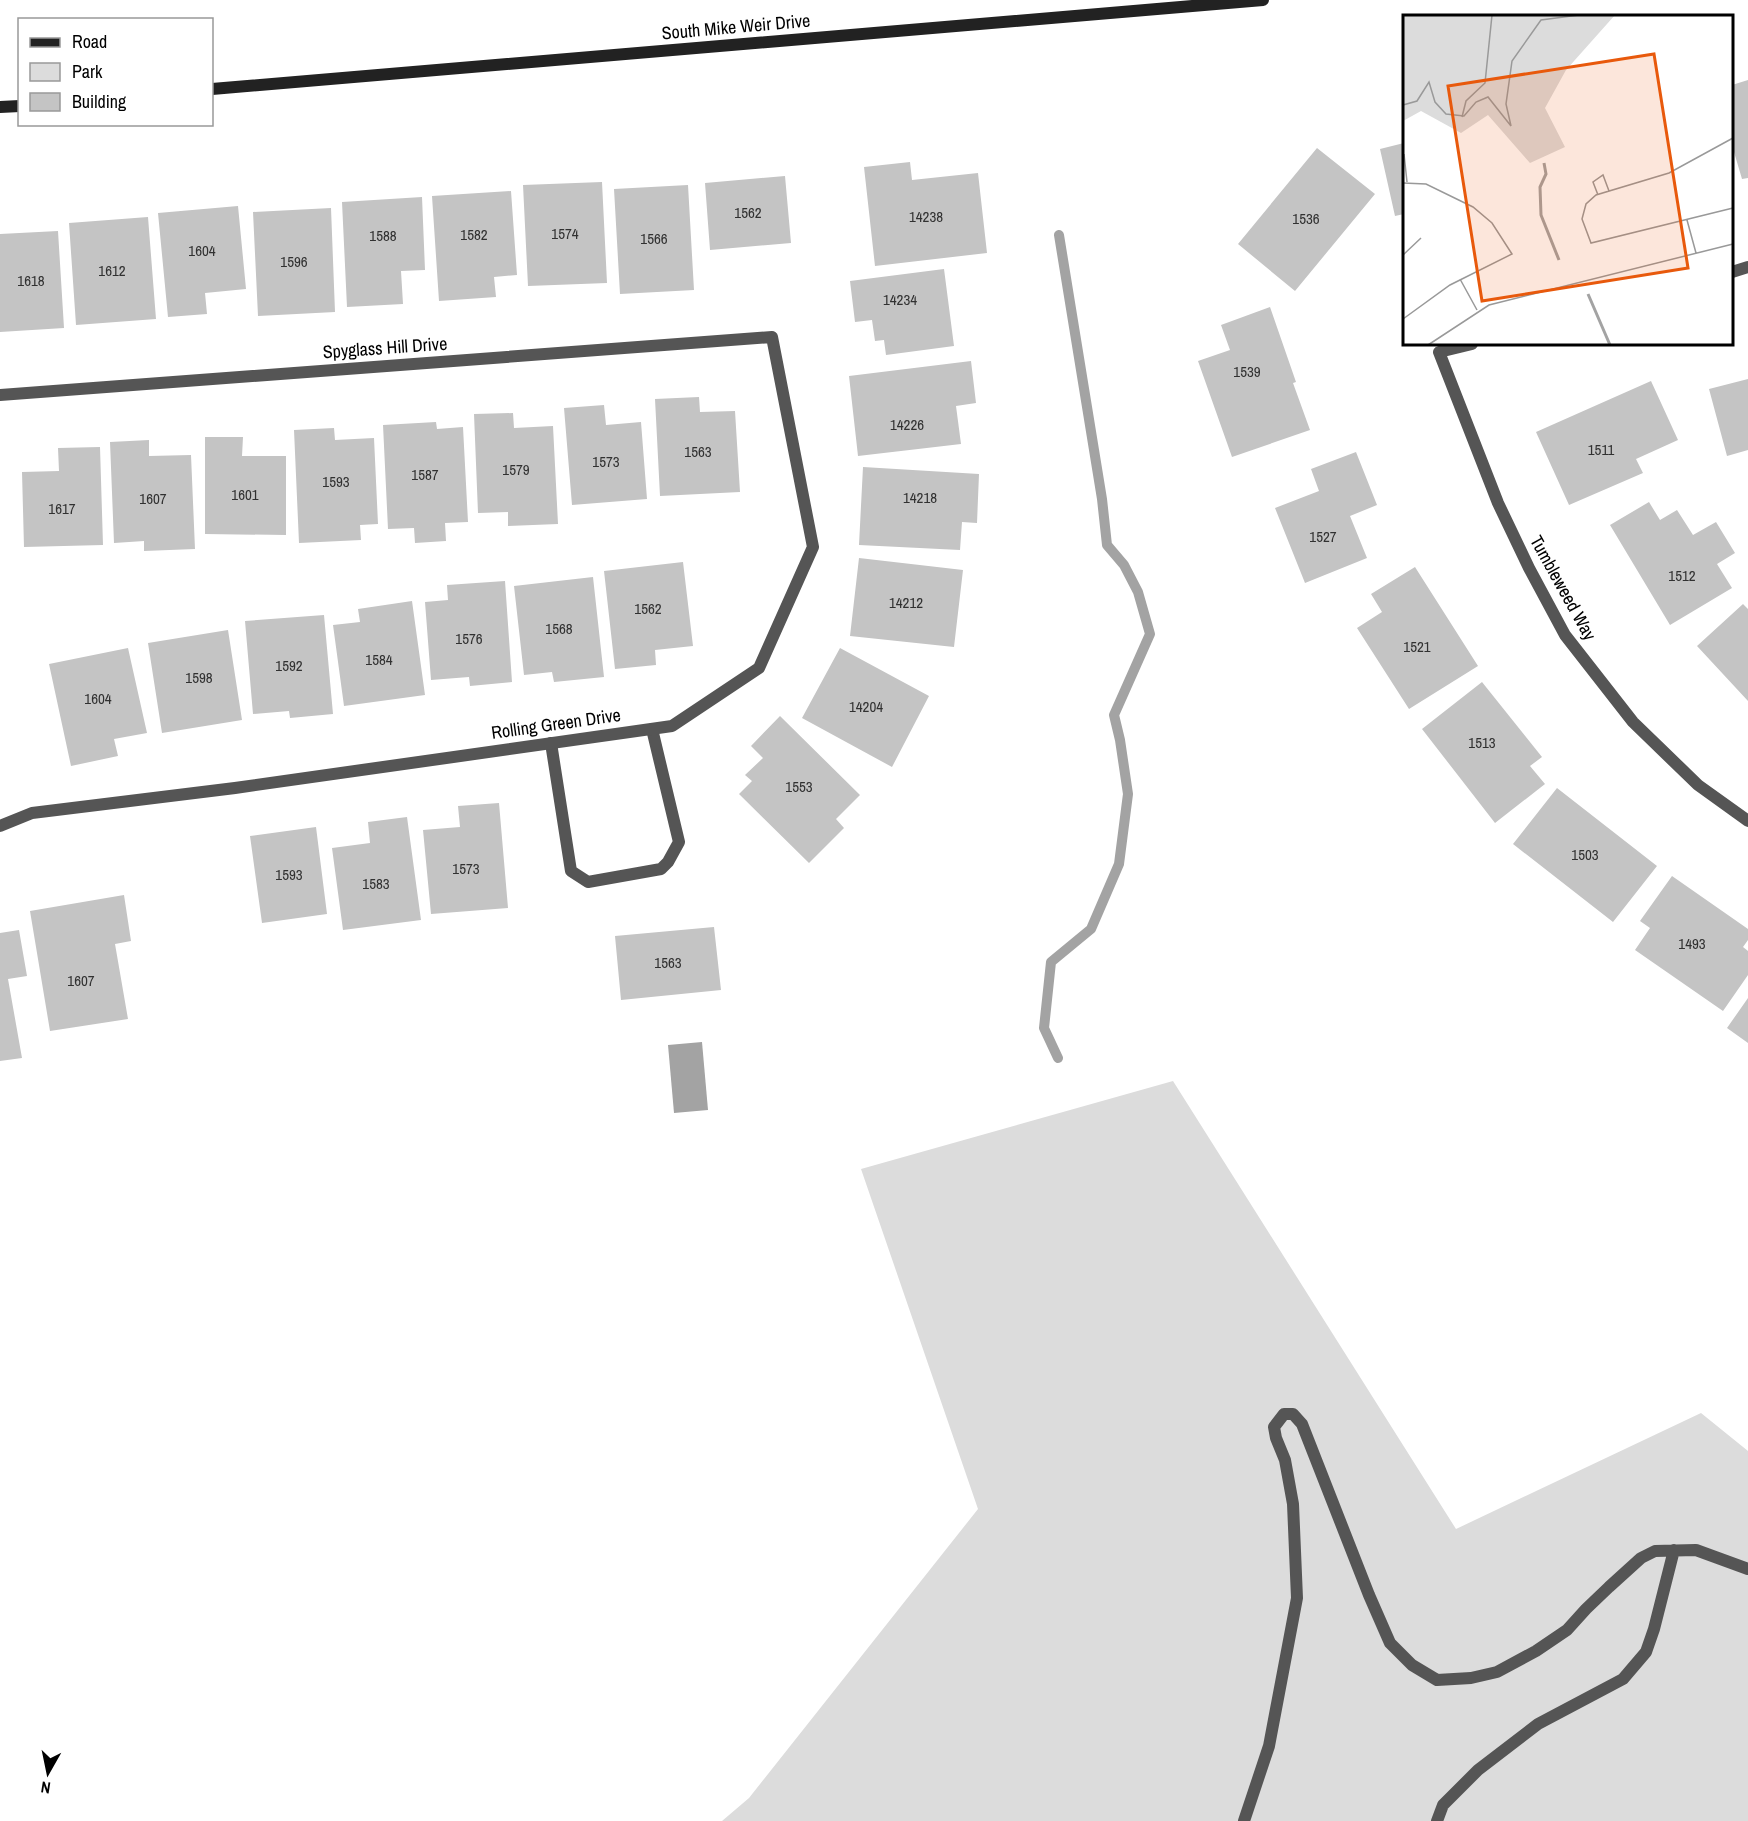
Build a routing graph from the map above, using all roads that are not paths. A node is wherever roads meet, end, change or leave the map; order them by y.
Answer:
1 (1263, 0) edge
2 (213, 89) edge
3 (18, 106) edge
4 (0, 107) edge
5 (1748, 267) edge
6 (1733, 271) edge
7 (772, 337) joint
8 (1468, 345) edge
9 (0, 395) edge
10 (652, 729) junction
11 (551, 743) junction
12 (1748, 821) edge
13 (0, 826) edge
14 (1674, 1550) junction
15 (1748, 1569) edge
16 (1244, 1821) edge
17 (1437, 1821) edge

1 - 2 street, South Mike Weir Drive
3 - 4 street
5 - 6 street
7 - 9 street, Spyglass Hill Drive
7 - 10 street, Rolling Green Drive
8 - 12 street, Tumbleweed Way
10 - 11 street, Rolling Green Drive
10 - 11 street
11 - 13 street, Rolling Green Drive
14 - 15 street
14 - 16 street
14 - 17 street

